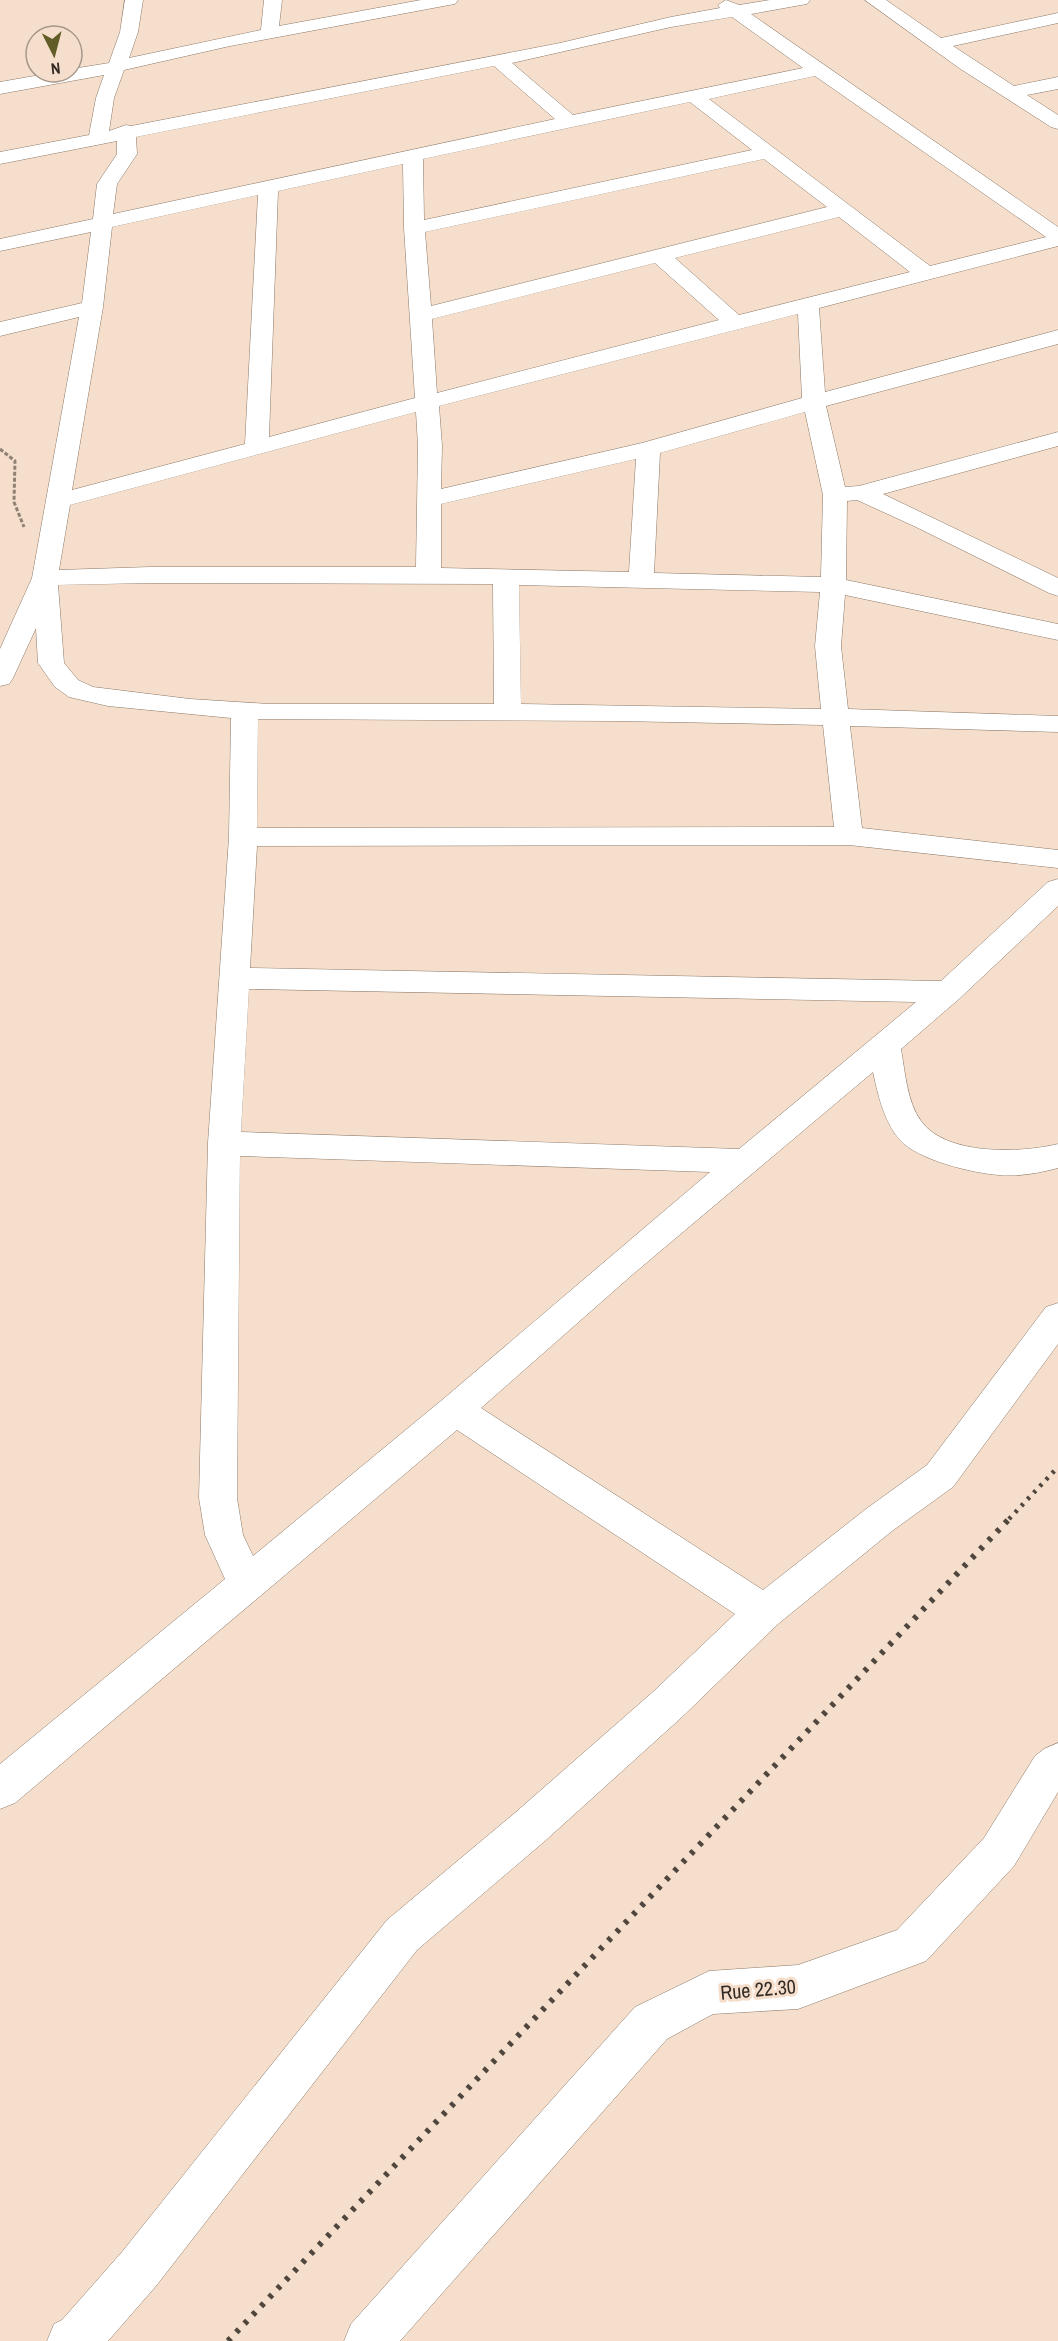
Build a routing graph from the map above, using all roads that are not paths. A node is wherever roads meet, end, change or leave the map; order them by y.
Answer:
1 (134, 0) edge
2 (273, 0) edge
3 (449, 0) edge
4 (801, 0) edge
5 (874, 0) edge
6 (409, 4) edge
7 (729, 6) edge
8 (1058, 18) edge
9 (269, 34) junction
10 (939, 44) junction
11 (498, 60) junction
12 (115, 67) junction
13 (819, 70) junction
14 (1058, 83) edge
15 (0, 88) edge
16 (1009, 93) junction
17 (694, 97) junction
18 (568, 122) junction
19 (1058, 123) edge
20 (126, 131) junction
21 (98, 137) junction
22 (765, 153) junction
23 (413, 156) junction
24 (0, 158) edge
25 (268, 188) junction
26 (841, 210) junction
27 (101, 222) junction
28 (414, 228) junction
29 (1058, 236) edge
30 (1058, 240) edge
31 (0, 245) edge
32 (658, 254) junction
33 (928, 275) junction
34 (808, 306) junction
35 (92, 307) junction
36 (420, 315) junction
37 (735, 323) junction
38 (0, 329) edge
39 (1058, 337) edge
40 (428, 402) junction
41 (814, 402) junction
42 (1058, 439) edge
43 (257, 447) junction
44 (648, 449) junction
45 (860, 494) junction
46 (835, 495) junction
47 (431, 499) junction
48 (58, 501) junction
49 (428, 576) junction
50 (45, 578) junction
51 (506, 578) junction
52 (641, 580) junction
53 (832, 585) junction
54 (1058, 588) edge
55 (1058, 632) edge
56 (0, 678) edge
57 (246, 712) junction
58 (508, 712) junction
59 (836, 716) junction
60 (1058, 724) edge
61 (849, 836) junction
62 (243, 837) junction
63 (1058, 859) edge
64 (1058, 889) edge
65 (233, 978) junction
66 (948, 992) junction
67 (884, 1044) junction
68 (224, 1143) junction
69 (1058, 1156) edge
70 (746, 1161) junction
71 (1058, 1317) edge
72 (455, 1410) junction
73 (246, 1584) junction
74 (764, 1612) junction
75 (1058, 1762) edge
76 (0, 1790) edge
77 (71, 2341) edge
78 (368, 2341) edge

1 - 12 street
2 - 9 street
3 - 6 street
4 - 7 street
5 - 10 street
6 - 9 street
7 - 11 street
7 - 13 street
8 - 10 street
9 - 12 street
10 - 16 street
11 - 18 street
11 - 20 street
12 - 15 street
12 - 21 street
13 - 17 street
13 - 29 street
14 - 16 street
16 - 19 street
17 - 18 street
17 - 22 street
18 - 23 street
20 - 21 street
20 - 27 street
21 - 24 street
22 - 26 street
22 - 28 street
23 - 25 street
23 - 28 street
25 - 27 street
25 - 43 street
26 - 32 street
26 - 33 street
27 - 31 street
27 - 35 street
28 - 36 street
30 - 33 street
32 - 36 street
32 - 37 street
33 - 34 street
34 - 37 street
34 - 41 street
35 - 38 street
35 - 48 street
36 - 40 street
37 - 40 street
39 - 41 street
40 - 43 street
40 - 47 street
41 - 44 street
41 - 46 street
42 - 45 street
43 - 48 street
44 - 47 street
44 - 52 street
45 - 46 street
45 - 54 street
46 - 53 street
47 - 49 street
48 - 50 street
49 - 50 street
49 - 51 street
50 - 56 street
50 - 57 street
51 - 52 street
51 - 58 street
52 - 53 street
53 - 55 street
53 - 59 street
57 - 58 street
57 - 62 street
58 - 59 street
59 - 60 street
59 - 61 street
61 - 62 street
61 - 63 street
62 - 65 street
64 - 66 street
65 - 66 street
65 - 68 street
66 - 67 street
67 - 69 street
67 - 70 street
68 - 70 street
68 - 73 street
70 - 72 street
71 - 74 street
72 - 73 street
72 - 74 street
73 - 76 street
74 - 77 street
75 - 78 street, Rue 22.30

